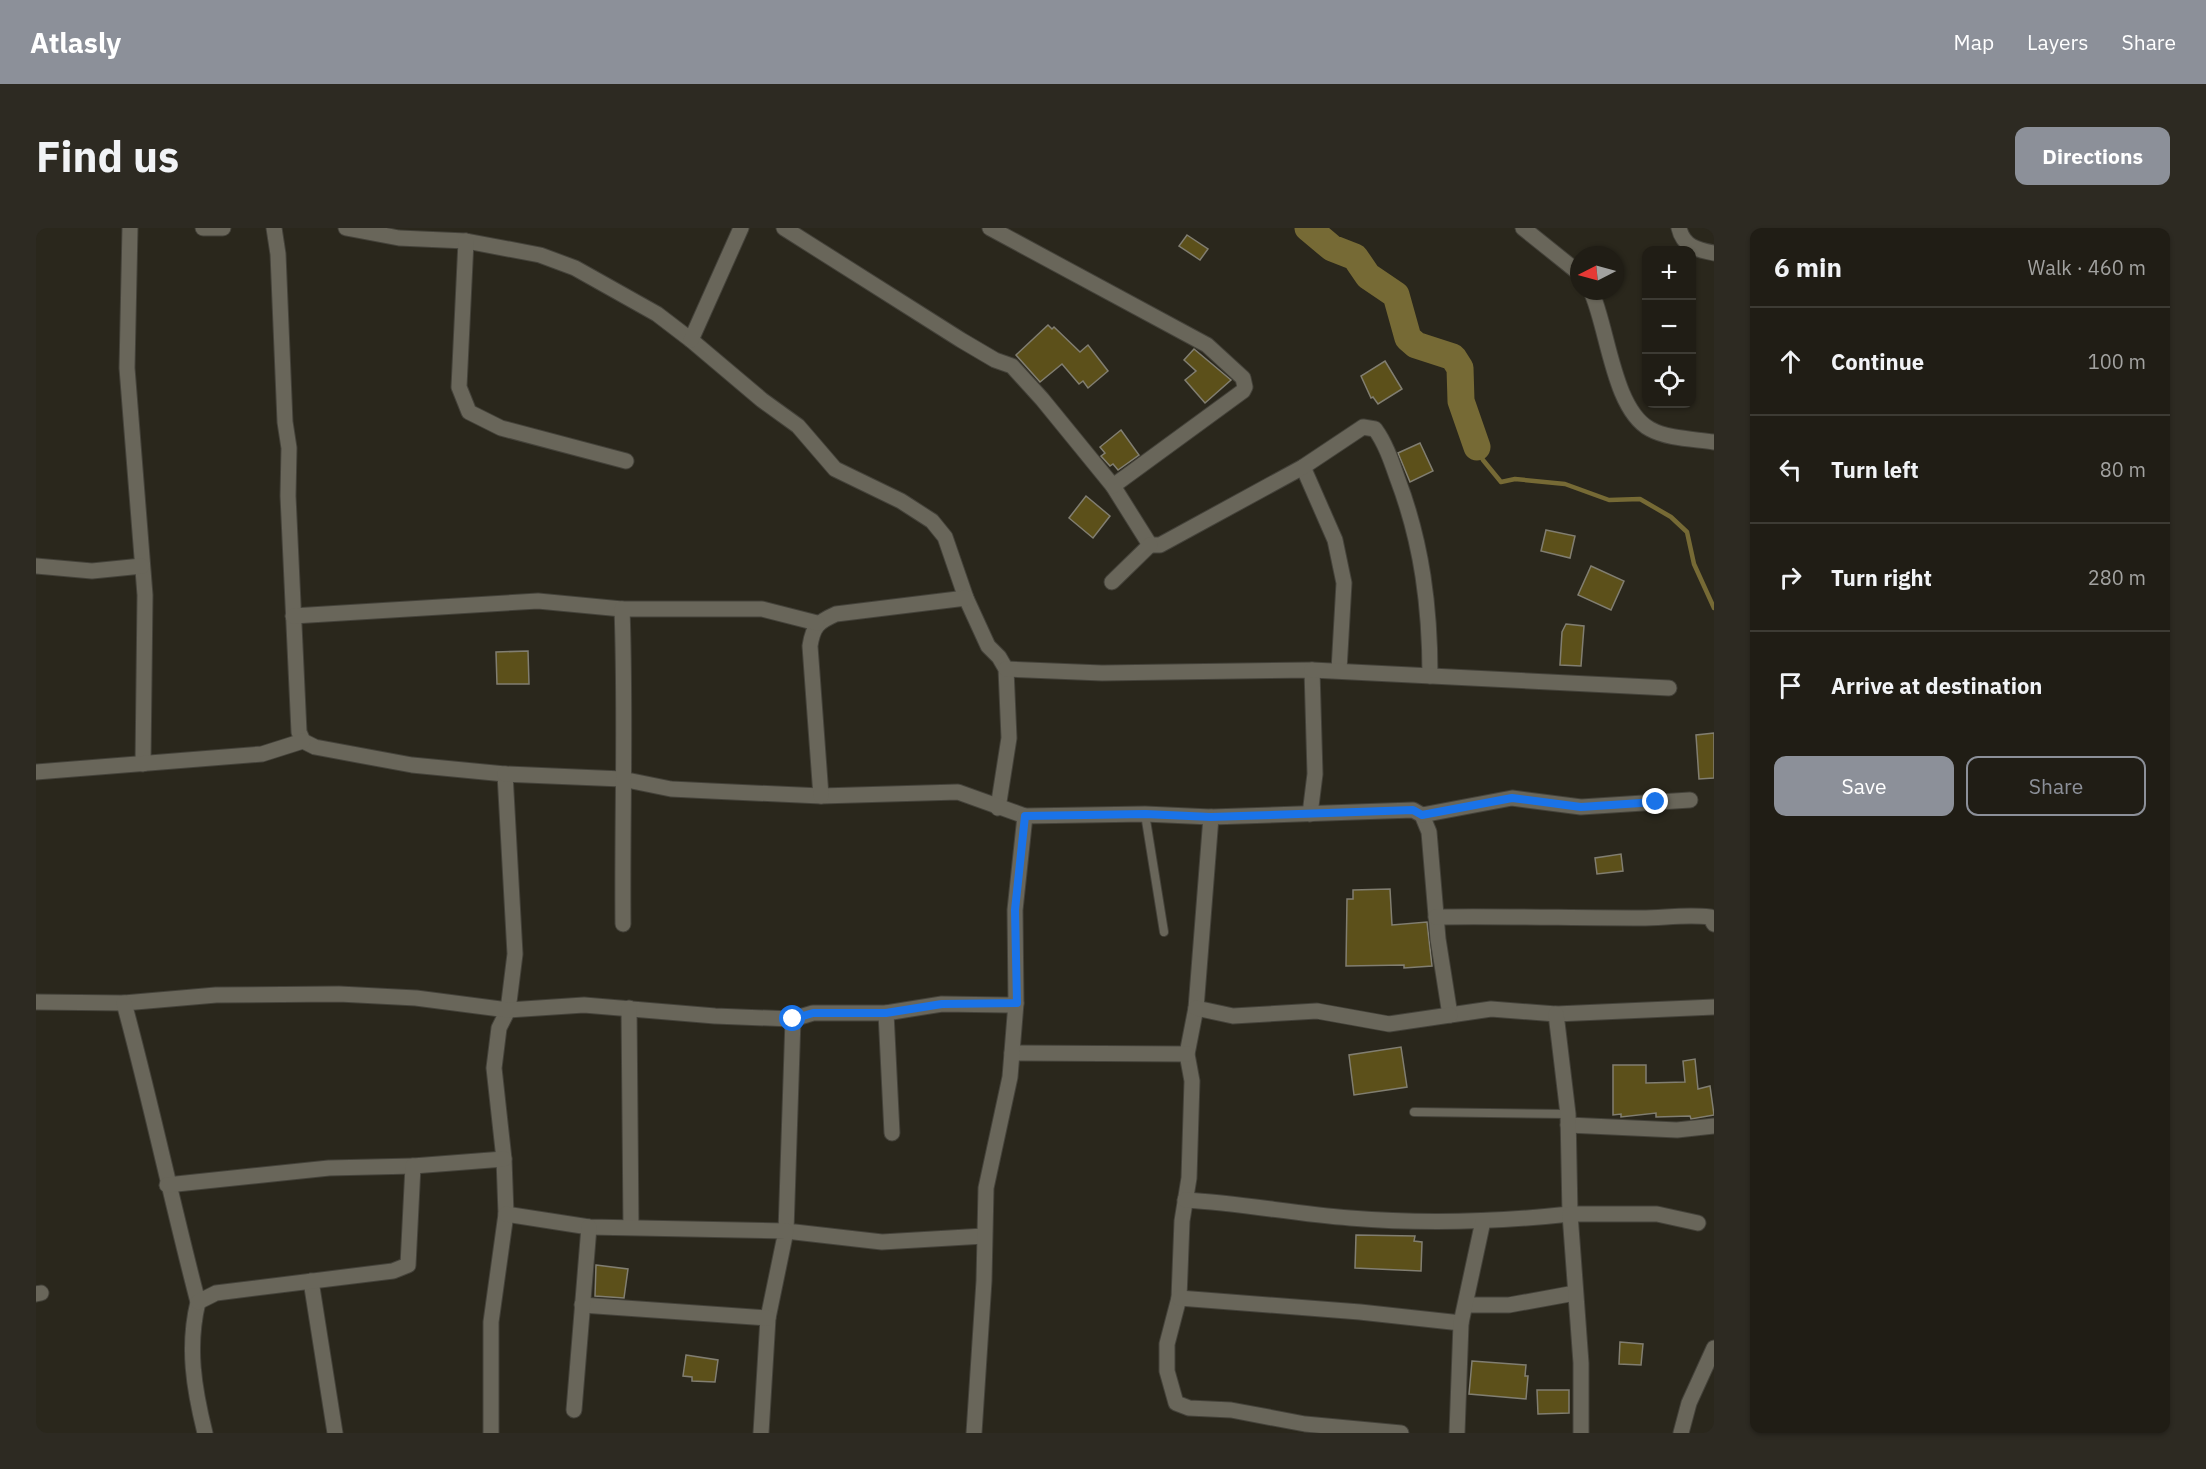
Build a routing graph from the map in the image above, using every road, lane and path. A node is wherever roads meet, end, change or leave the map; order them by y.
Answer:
1 (130, 228) edge
2 (203, 228) edge
3 (223, 228) edge
4 (274, 228) edge
5 (346, 228) edge
6 (741, 228) edge
7 (784, 228) edge
8 (990, 228) edge
9 (1523, 228) edge
10 (1679, 228) edge
11 (434, 234) edge
12 (466, 241) junction
13 (1714, 253) edge
14 (1570, 266) edge
15 (1594, 300) edge
16 (691, 340) junction
17 (1714, 442) edge
18 (626, 461) dead end
19 (1303, 467) junction
20 (1113, 486) junction
21 (1150, 545) junction
22 (36, 566) edge
23 (142, 566) junction
24 (1112, 582) dead end
25 (966, 598) junction
26 (622, 609) junction
27 (293, 616) junction
28 (817, 622) junction
29 (1006, 669) junction
30 (1312, 670) junction
31 (1339, 670) junction
32 (1430, 676) junction
33 (1670, 688) dead end
34 (303, 741) junction
35 (143, 764) junction
36 (36, 772) edge
37 (505, 774) junction
38 (622, 779) junction
39 (821, 796) junction
40 (1690, 800) dead end
41 (998, 808) junction
42 (1145, 814) junction
43 (1310, 814) junction
44 (1422, 815) junction
45 (1025, 816) junction
46 (1211, 817) junction
47 (1436, 917) junction
48 (623, 924) dead end
49 (1714, 924) edge
50 (1164, 932) dead end
51 (36, 1002) edge
52 (124, 1003) junction
53 (1017, 1003) junction
54 (1714, 1007) edge
55 (629, 1008) junction
56 (1196, 1008) junction
57 (508, 1010) junction
58 (886, 1013) junction
59 (1556, 1014) junction
60 (1450, 1015) junction
61 (793, 1019) junction
62 (1012, 1053) junction
63 (1187, 1054) junction
64 (1414, 1113) dead end
65 (1568, 1119) junction
66 (1714, 1126) edge
67 (892, 1133) dead end
68 (504, 1159) junction
69 (413, 1166) junction
70 (167, 1185) junction
71 (1185, 1200) junction
72 (506, 1214) junction
73 (1570, 1214) junction
74 (1483, 1221) junction
75 (1698, 1223) dead end
76 (589, 1227) junction
77 (630, 1227) junction
78 (786, 1231) junction
79 (984, 1236) junction
80 (311, 1281) junction
81 (1575, 1293) junction
82 (1179, 1298) junction
83 (198, 1302) junction
84 (582, 1305) junction
85 (1466, 1305) junction
86 (768, 1318) junction
87 (1461, 1323) junction
88 (1714, 1348) edge
89 (574, 1410) dead end
90 (1305, 1428) edge
91 (205, 1433) edge
92 (335, 1433) edge
93 (491, 1433) edge
94 (761, 1433) edge
95 (974, 1433) edge
96 (1401, 1433) edge
97 (1457, 1433) edge
98 (1581, 1433) edge
99 (1681, 1433) edge

1 - 23 street
2 - 3 street
4 - 27 street
5 - 11 street
6 - 16 street
7 - 20 street
8 - 20 street
9 - 14 street
10 - 13 street
11 - 12 street
12 - 16 street
12 - 18 street
15 - 17 street
16 - 25 street
19 - 21 street
19 - 31 street
19 - 32 street
20 - 21 street
21 - 24 street
22 - 23 street
23 - 35 street
25 - 28 street
25 - 29 street
26 - 27 street
26 - 28 street
26 - 38 street
27 - 34 street
28 - 39 street
29 - 30 street
29 - 41 street
30 - 31 street
30 - 43 street
31 - 32 street
32 - 33 street
34 - 35 street
34 - 37 street
35 - 36 street
37 - 38 street
37 - 57 street
38 - 39 street
38 - 48 street
39 - 41 street
40 - 44 street
41 - 45 street
42 - 45 street
42 - 46 street
42 - 50 lane
43 - 44 street
43 - 46 street
44 - 47 street
45 - 53 street
46 - 56 street
47 - 49 street
47 - 60 street
51 - 52 street
52 - 57 street
52 - 70 street
53 - 58 street
53 - 62 street
54 - 59 street
55 - 57 street
55 - 61 street
55 - 77 street
56 - 60 street
56 - 63 street
57 - 68 street
58 - 61 street
58 - 67 street
59 - 60 street
59 - 65 street
61 - 78 street
62 - 63 street
62 - 79 street
63 - 71 street
64 - 65 lane
65 - 66 street
65 - 73 street
68 - 69 street
68 - 72 street
69 - 70 street
69 - 80 street
70 - 83 street
71 - 74 street
71 - 82 street
72 - 76 street
72 - 93 street
73 - 74 street
73 - 75 street
73 - 81 street
74 - 85 street
76 - 77 street
76 - 84 street
77 - 78 street
78 - 79 street
78 - 86 street
79 - 95 street
80 - 83 street
80 - 92 street
81 - 85 street
81 - 98 street
82 - 87 street
82 - 90 street
83 - 91 street
84 - 86 street
84 - 89 street
85 - 87 street
86 - 94 street
87 - 97 street
88 - 99 street
90 - 96 street

